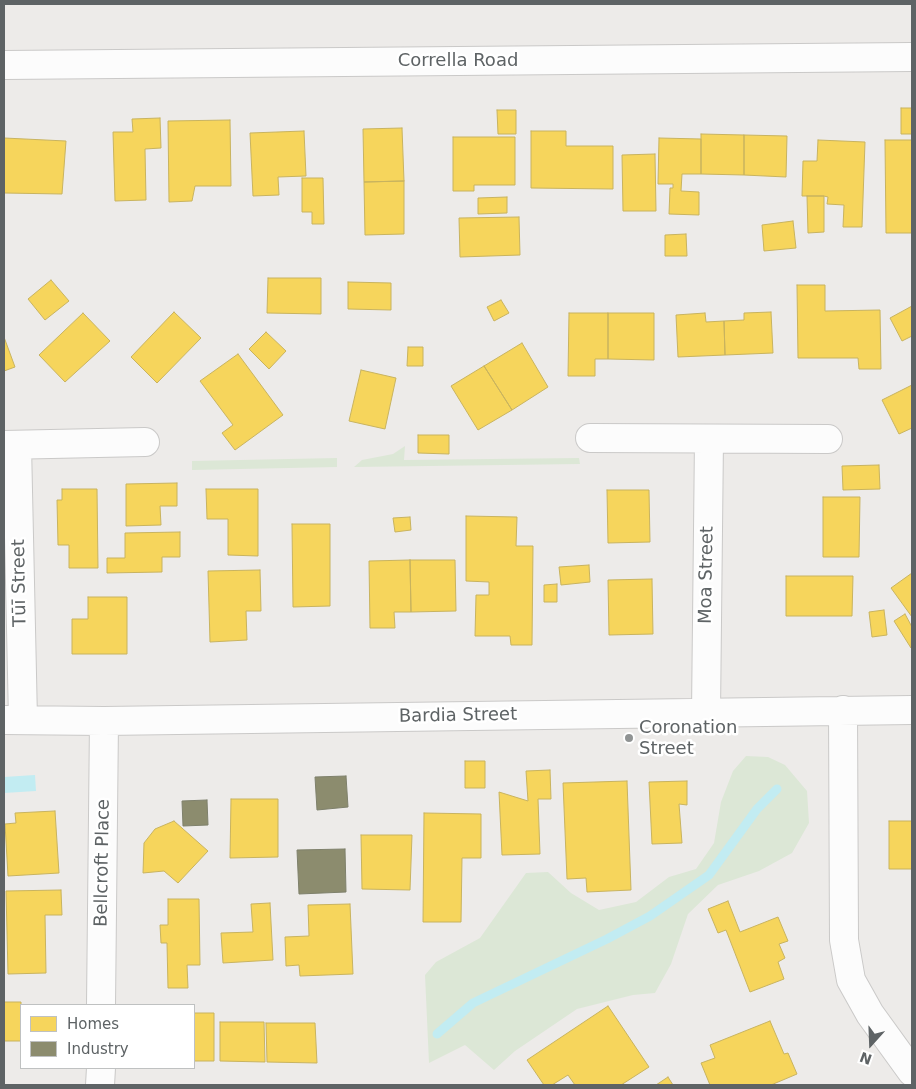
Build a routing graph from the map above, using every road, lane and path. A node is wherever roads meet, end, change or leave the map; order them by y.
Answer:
1 (912, 57) edge
2 (4, 65) edge
3 (590, 438) dead end
4 (709, 439) junction
5 (828, 439) dead end
6 (145, 442) dead end
7 (10, 446) edge
8 (843, 710) junction
9 (912, 710) edge
10 (706, 712) junction
11 (14, 720) edge
12 (104, 721) junction
13 (102, 1004) edge
14 (101, 1069) edge
15 (912, 1072) edge
16 (100, 1085) edge

1 - 2 street, Corrella Road
3 - 4 street
4 - 5 street
4 - 10 street, Moa Street
6 - 7 street, Tūī Street
7 - 11 street, Tūī Street
8 - 9 street, Bardia Street
8 - 10 street, Bardia Street
8 - 15 street
10 - 12 street, Bardia Street
11 - 12 street, Bardia Street
12 - 13 street, Bellcroft Place
14 - 16 street

